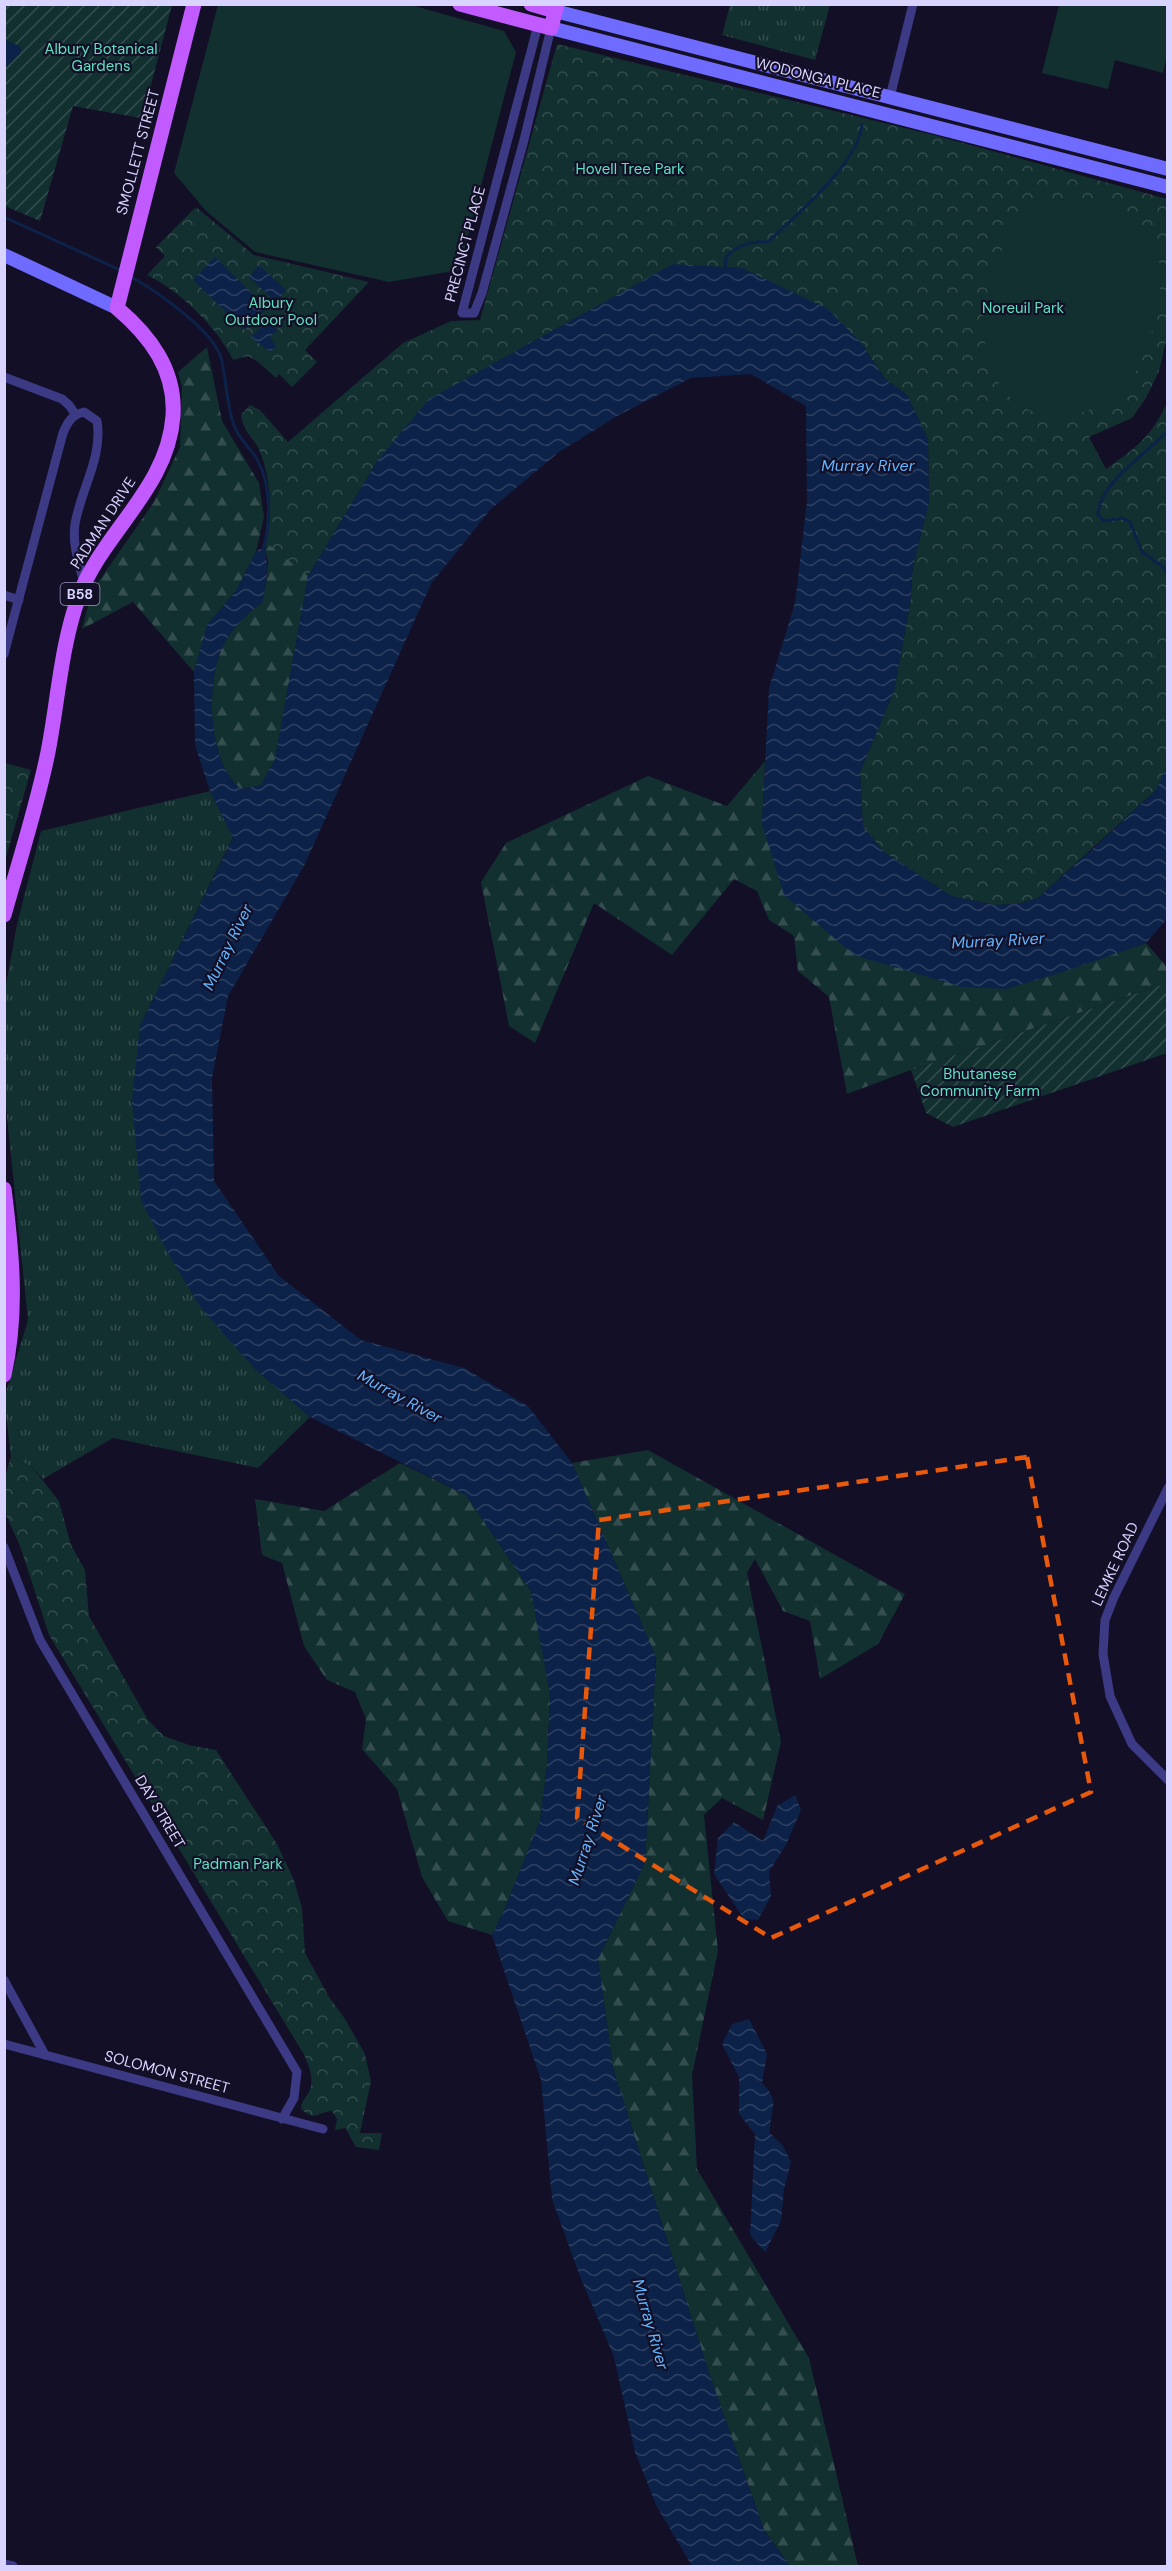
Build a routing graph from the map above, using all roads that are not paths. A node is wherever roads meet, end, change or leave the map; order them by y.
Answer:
1 (194, 4) edge
2 (460, 4) edge
3 (913, 4) edge
4 (546, 7) edge
5 (544, 27) junction
6 (527, 69) junction
7 (540, 72) junction
8 (522, 92) junction
9 (536, 95) junction
10 (890, 97) junction
11 (884, 114) junction
12 (1167, 169) edge
13 (1167, 186) edge
14 (4, 255) edge
15 (117, 308) junction
16 (4, 377) edge
17 (75, 414) junction
18 (84, 583) junction
19 (4, 595) edge
20 (19, 600) junction
21 (4, 654) edge
22 (4, 915) edge
23 (4, 1189) edge
24 (4, 1375) edge
25 (1167, 1488) edge
26 (4, 1547) edge
27 (1167, 1780) edge
28 (4, 1980) edge
29 (4, 2044) edge
30 (45, 2055) junction
31 (282, 2119) junction
32 (323, 2128) dead end
33 (4, 2564) edge
34 (13, 2566) edge

1 - 15 main road, SMOLLETT STREET
2 - 5 main road, WODONGA PLACE
3 - 10 street
4 - 5 main road
4 - 10 main road, WODONGA PLACE
5 - 6 street, PRECINCT PLACE
5 - 7 street, PRECINCT PLACE
5 - 11 main road, WODONGA PLACE
6 - 7 street
6 - 8 street, PRECINCT PLACE
7 - 9 street, PRECINCT PLACE
8 - 9 street
8 - 9 street, PRECINCT PLACE
10 - 11 main road
10 - 12 main road, WODONGA PLACE
11 - 13 main road, WODONGA PLACE
14 - 15 main road
15 - 18 main road, PADMAN DRIVE / B58
16 - 17 street
17 - 18 street
17 - 20 street
18 - 22 main road, PADMAN DRIVE / B58
19 - 20 street
20 - 21 street
23 - 24 main road
25 - 27 street, LEMKE ROAD
26 - 31 street, DAY STREET
28 - 30 street
29 - 30 street, SOLOMON STREET
30 - 31 street, SOLOMON STREET
31 - 32 street, SOLOMON STREET
33 - 34 street

